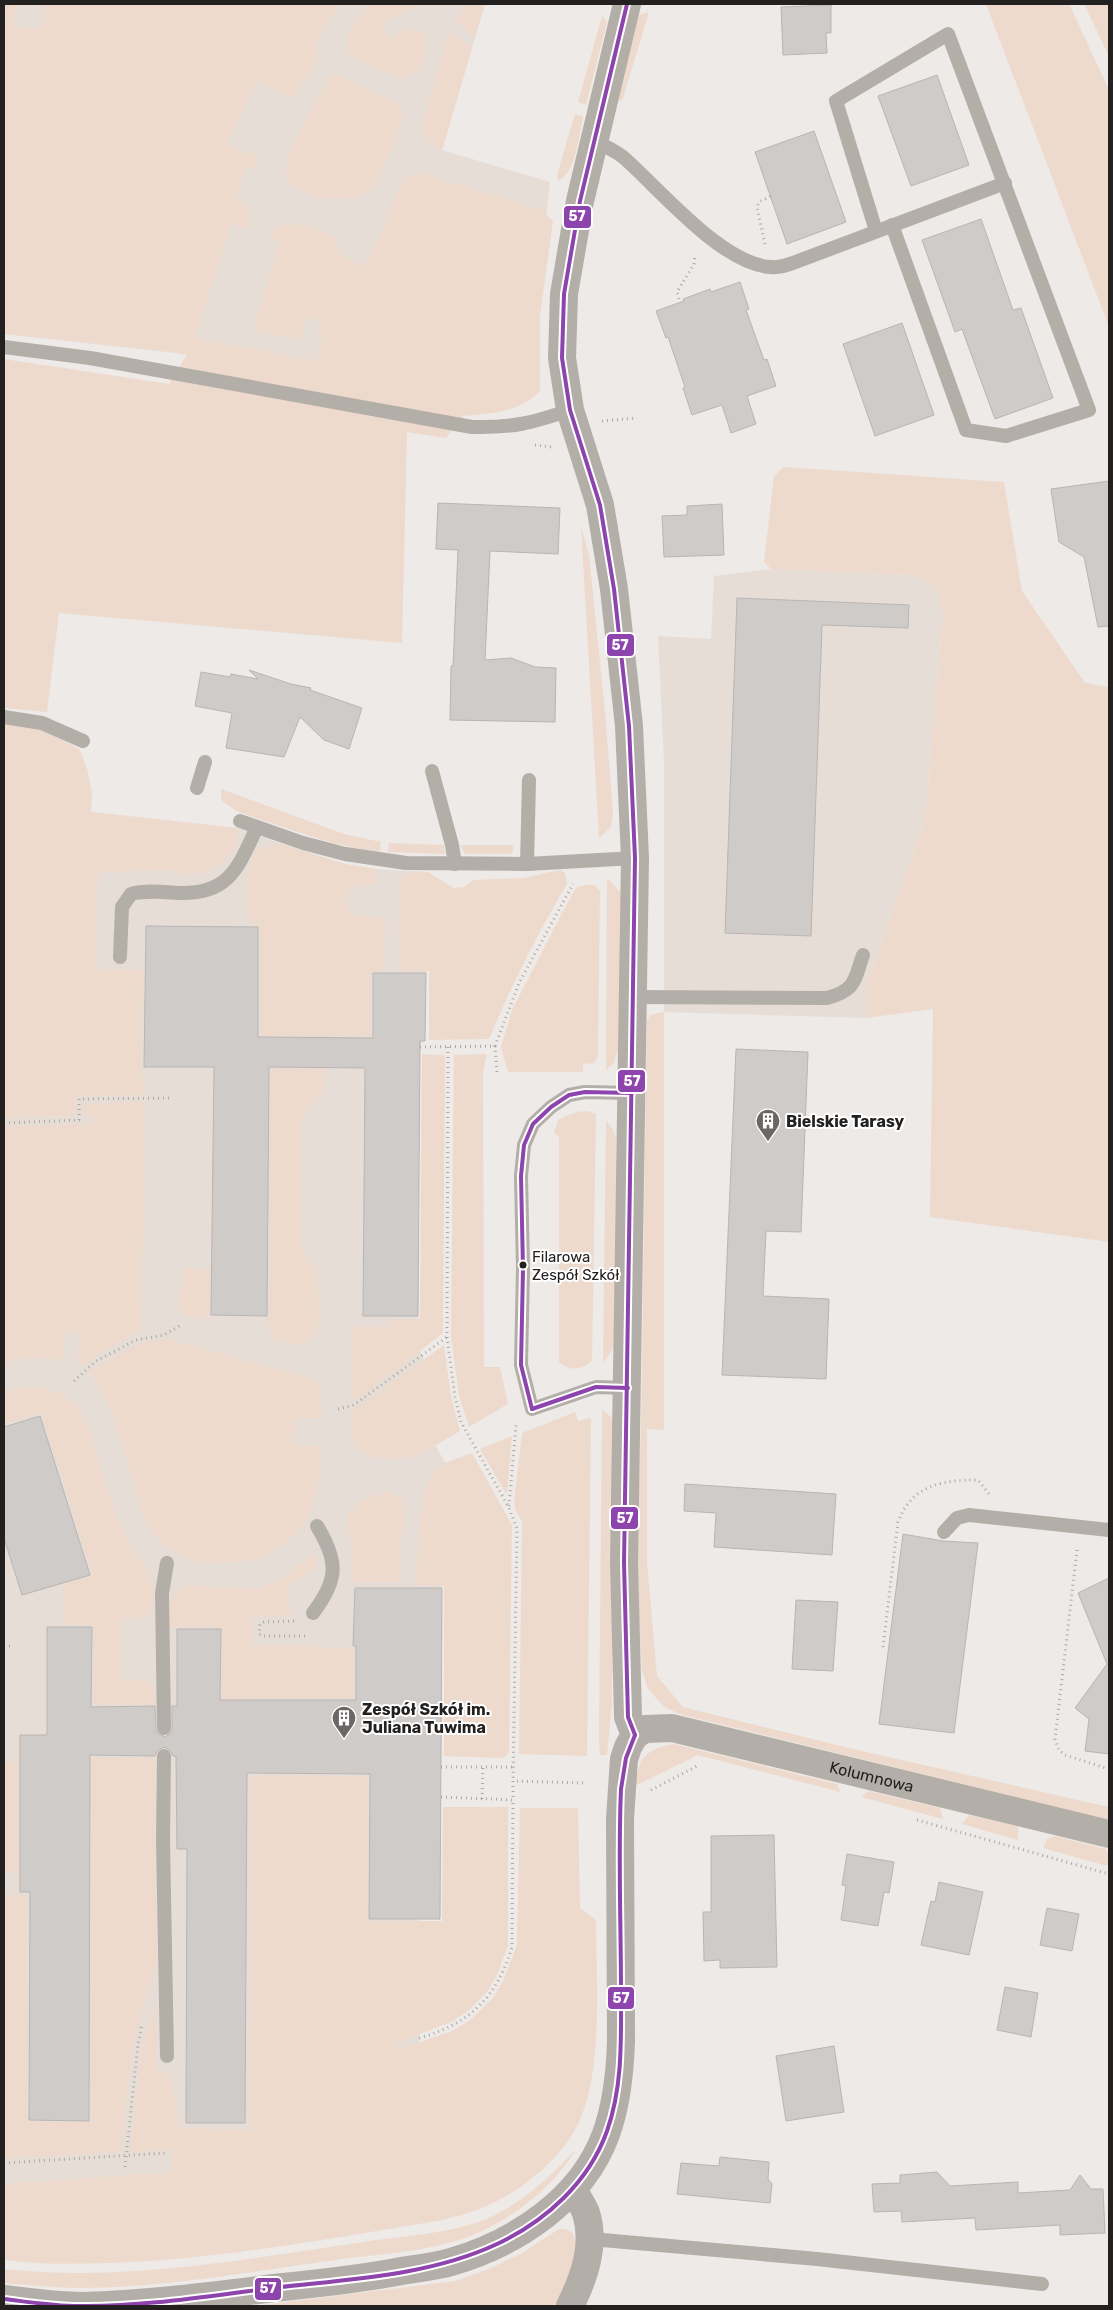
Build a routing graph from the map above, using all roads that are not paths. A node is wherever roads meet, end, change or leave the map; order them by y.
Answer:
1 (627, 4) edge
2 (592, 141) junction
3 (1004, 183) junction
4 (892, 225) junction
5 (876, 230) junction
6 (4, 347) edge
7 (570, 410) junction
8 (4, 717) edge
9 (83, 741) dead end
10 (205, 762) dead end
11 (432, 771) dead end
12 (530, 780) dead end
13 (196, 788) dead end
14 (240, 821) dead end
15 (257, 827) junction
16 (635, 858) junction
17 (454, 864) junction
18 (527, 864) junction
19 (863, 954) dead end
20 (120, 957) dead end
21 (633, 997) junction
22 (632, 1092) junction
23 (628, 1388) junction
24 (317, 1526) dead end
25 (1109, 1530) edge
26 (944, 1532) dead end
27 (167, 1563) dead end
28 (313, 1613) road end
29 (164, 1728) dead end
30 (635, 1735) junction
31 (164, 1756) dead end
32 (1109, 1834) edge
33 (167, 2056) dead end
34 (573, 2189) junction
35 (591, 2239) junction
36 (1042, 2284) dead end
37 (4, 2300) edge
38 (570, 2306) edge

1 - 2 street
2 - 5 lane
2 - 7 street
3 - 4 lane
3 - 4 lane
3 - 5 lane
4 - 5 lane
6 - 7 lane
7 - 16 street
8 - 9 lane
10 - 13 lane
11 - 17 lane
12 - 18 lane
14 - 15 lane
15 - 17 lane
15 - 20 lane
16 - 18 lane
16 - 21 street
17 - 18 lane
19 - 21 lane
21 - 22 street
22 - 23 street
22 - 23 lane
23 - 30 street
24 - 28 lane
25 - 26 lane
27 - 29 lane
30 - 32 street, Kolumnowa
30 - 34 street
31 - 33 lane
34 - 35 street
34 - 37 street
35 - 36 lane
35 - 38 street

